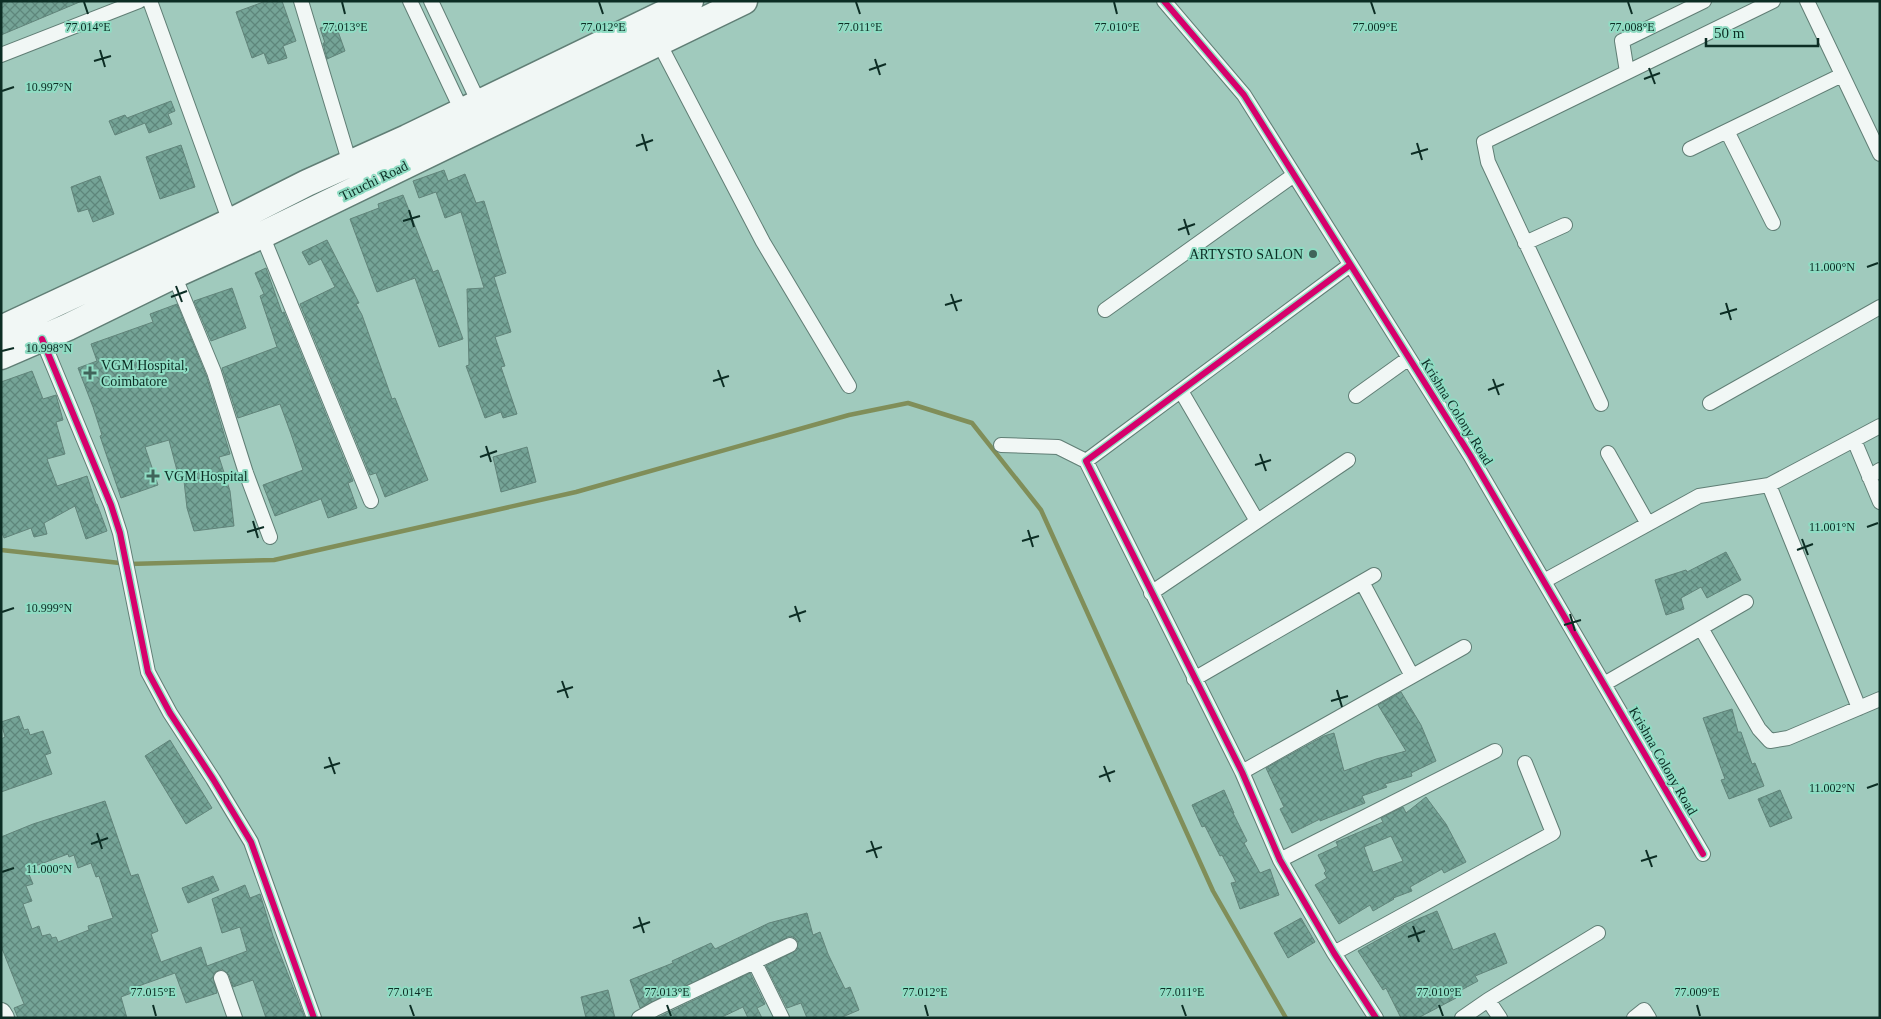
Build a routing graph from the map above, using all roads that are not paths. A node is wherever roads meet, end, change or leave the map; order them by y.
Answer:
1 (139, 1) edge
2 (150, 1) edge
3 (301, 1) edge
4 (410, 1) edge
5 (431, 1) edge
6 (690, 1) edge
7 (744, 1) edge
8 (1164, 1) edge
9 (1704, 1) edge
10 (1773, 1) edge
11 (1807, 1) edge
12 (658, 43) junction
13 (1, 55) edge
14 (1627, 72) junction
15 (1842, 75) junction
16 (471, 107) junction
17 (1726, 131) junction
18 (1690, 149) dead end
19 (1880, 154) edge
20 (350, 164) junction
21 (1294, 175) junction
22 (230, 222) junction
23 (1773, 223) dead end
24 (1565, 225) dead end
25 (262, 236) junction
26 (1525, 243) junction
27 (1350, 265) junction
28 (174, 275) junction
29 (1880, 306) edge
30 (1105, 310) dead end
31 (1, 329) edge
32 (42, 339) junction
33 (1, 356) edge
34 (1409, 358) junction
35 (850, 386) dead end
36 (1181, 391) junction
37 (1356, 396) dead end
38 (1710, 403) dead end
39 (1601, 404) dead end
40 (1880, 426) edge
41 (1854, 440) junction
42 (1001, 445) dead end
43 (1608, 453) dead end
44 (1348, 460) dead end
45 (1086, 461) junction
46 (1875, 474) edge
47 (1770, 485) junction
48 (371, 501) dead end
49 (1880, 502) edge
50 (1258, 521) junction
51 (1648, 524) junction
52 (270, 537) dead end
53 (1544, 581) junction
54 (1152, 593) junction
55 (1746, 602) dead end
56 (1701, 628) junction
57 (1464, 646) dead end
58 (1412, 676) junction
59 (1194, 679) junction
60 (1604, 684) junction
61 (1880, 699) edge
62 (1859, 708) junction
63 (1495, 751) dead end
64 (1525, 763) dead end
65 (1242, 772) junction
66 (1703, 854) dead end
67 (1280, 860) junction
68 (1598, 933) dead end
69 (790, 945) dead end
70 (1334, 953) junction
71 (755, 963) junction
72 (221, 978) dead end
73 (1488, 1000) junction
74 (1, 1013) edge
75 (4, 1018) edge
76 (236, 1018) edge
77 (314, 1018) edge
78 (639, 1018) edge
79 (782, 1018) edge
80 (1376, 1018) edge
81 (1462, 1018) edge
82 (1500, 1018) edge
83 (1634, 1018) edge
84 (1649, 1018) edge

1 - 13 street
2 - 22 street
3 - 20 street
4 - 16 street
5 - 16 street
6 - 16 highway
7 - 12 highway, Tiruchi Road
8 - 21 street, Krishna Colony Road
9 - 14 street
10 - 14 street
11 - 15 street
12 - 25 highway, Tiruchi Road
12 - 35 street
14 - 26 street
15 - 17 street
15 - 19 street
16 - 20 highway
17 - 18 street
17 - 23 street
20 - 22 highway
21 - 27 street, Krishna Colony Road
21 - 30 street
22 - 31 highway
24 - 26 street
25 - 28 highway, Tiruchi Road
25 - 48 street
26 - 39 street
27 - 34 street, Krishna Colony Road
27 - 36 street
28 - 32 highway, Tiruchi Road
28 - 52 street
29 - 38 street
32 - 33 highway, Tiruchi Road
32 - 77 street
34 - 37 street
34 - 53 street, Krishna Colony Road
36 - 45 street
36 - 50 street
40 - 41 street
41 - 46 street
41 - 47 street
42 - 45 street
43 - 51 street
44 - 50 street
45 - 54 street
46 - 49 street
47 - 51 street
47 - 62 street
50 - 54 street
51 - 53 street
53 - 60 street, Krishna Colony Road
54 - 59 street
55 - 56 street
56 - 60 street
56 - 62 street
57 - 58 street
58 - 59 street
58 - 65 street
59 - 65 street
60 - 66 street, Krishna Colony Road
61 - 62 street
63 - 67 street
64 - 70 street
65 - 67 street
67 - 70 street
68 - 73 street
69 - 71 street
70 - 80 street
71 - 78 street
71 - 79 street
72 - 76 street
73 - 81 street
73 - 82 street
74 - 75 street
83 - 84 street

